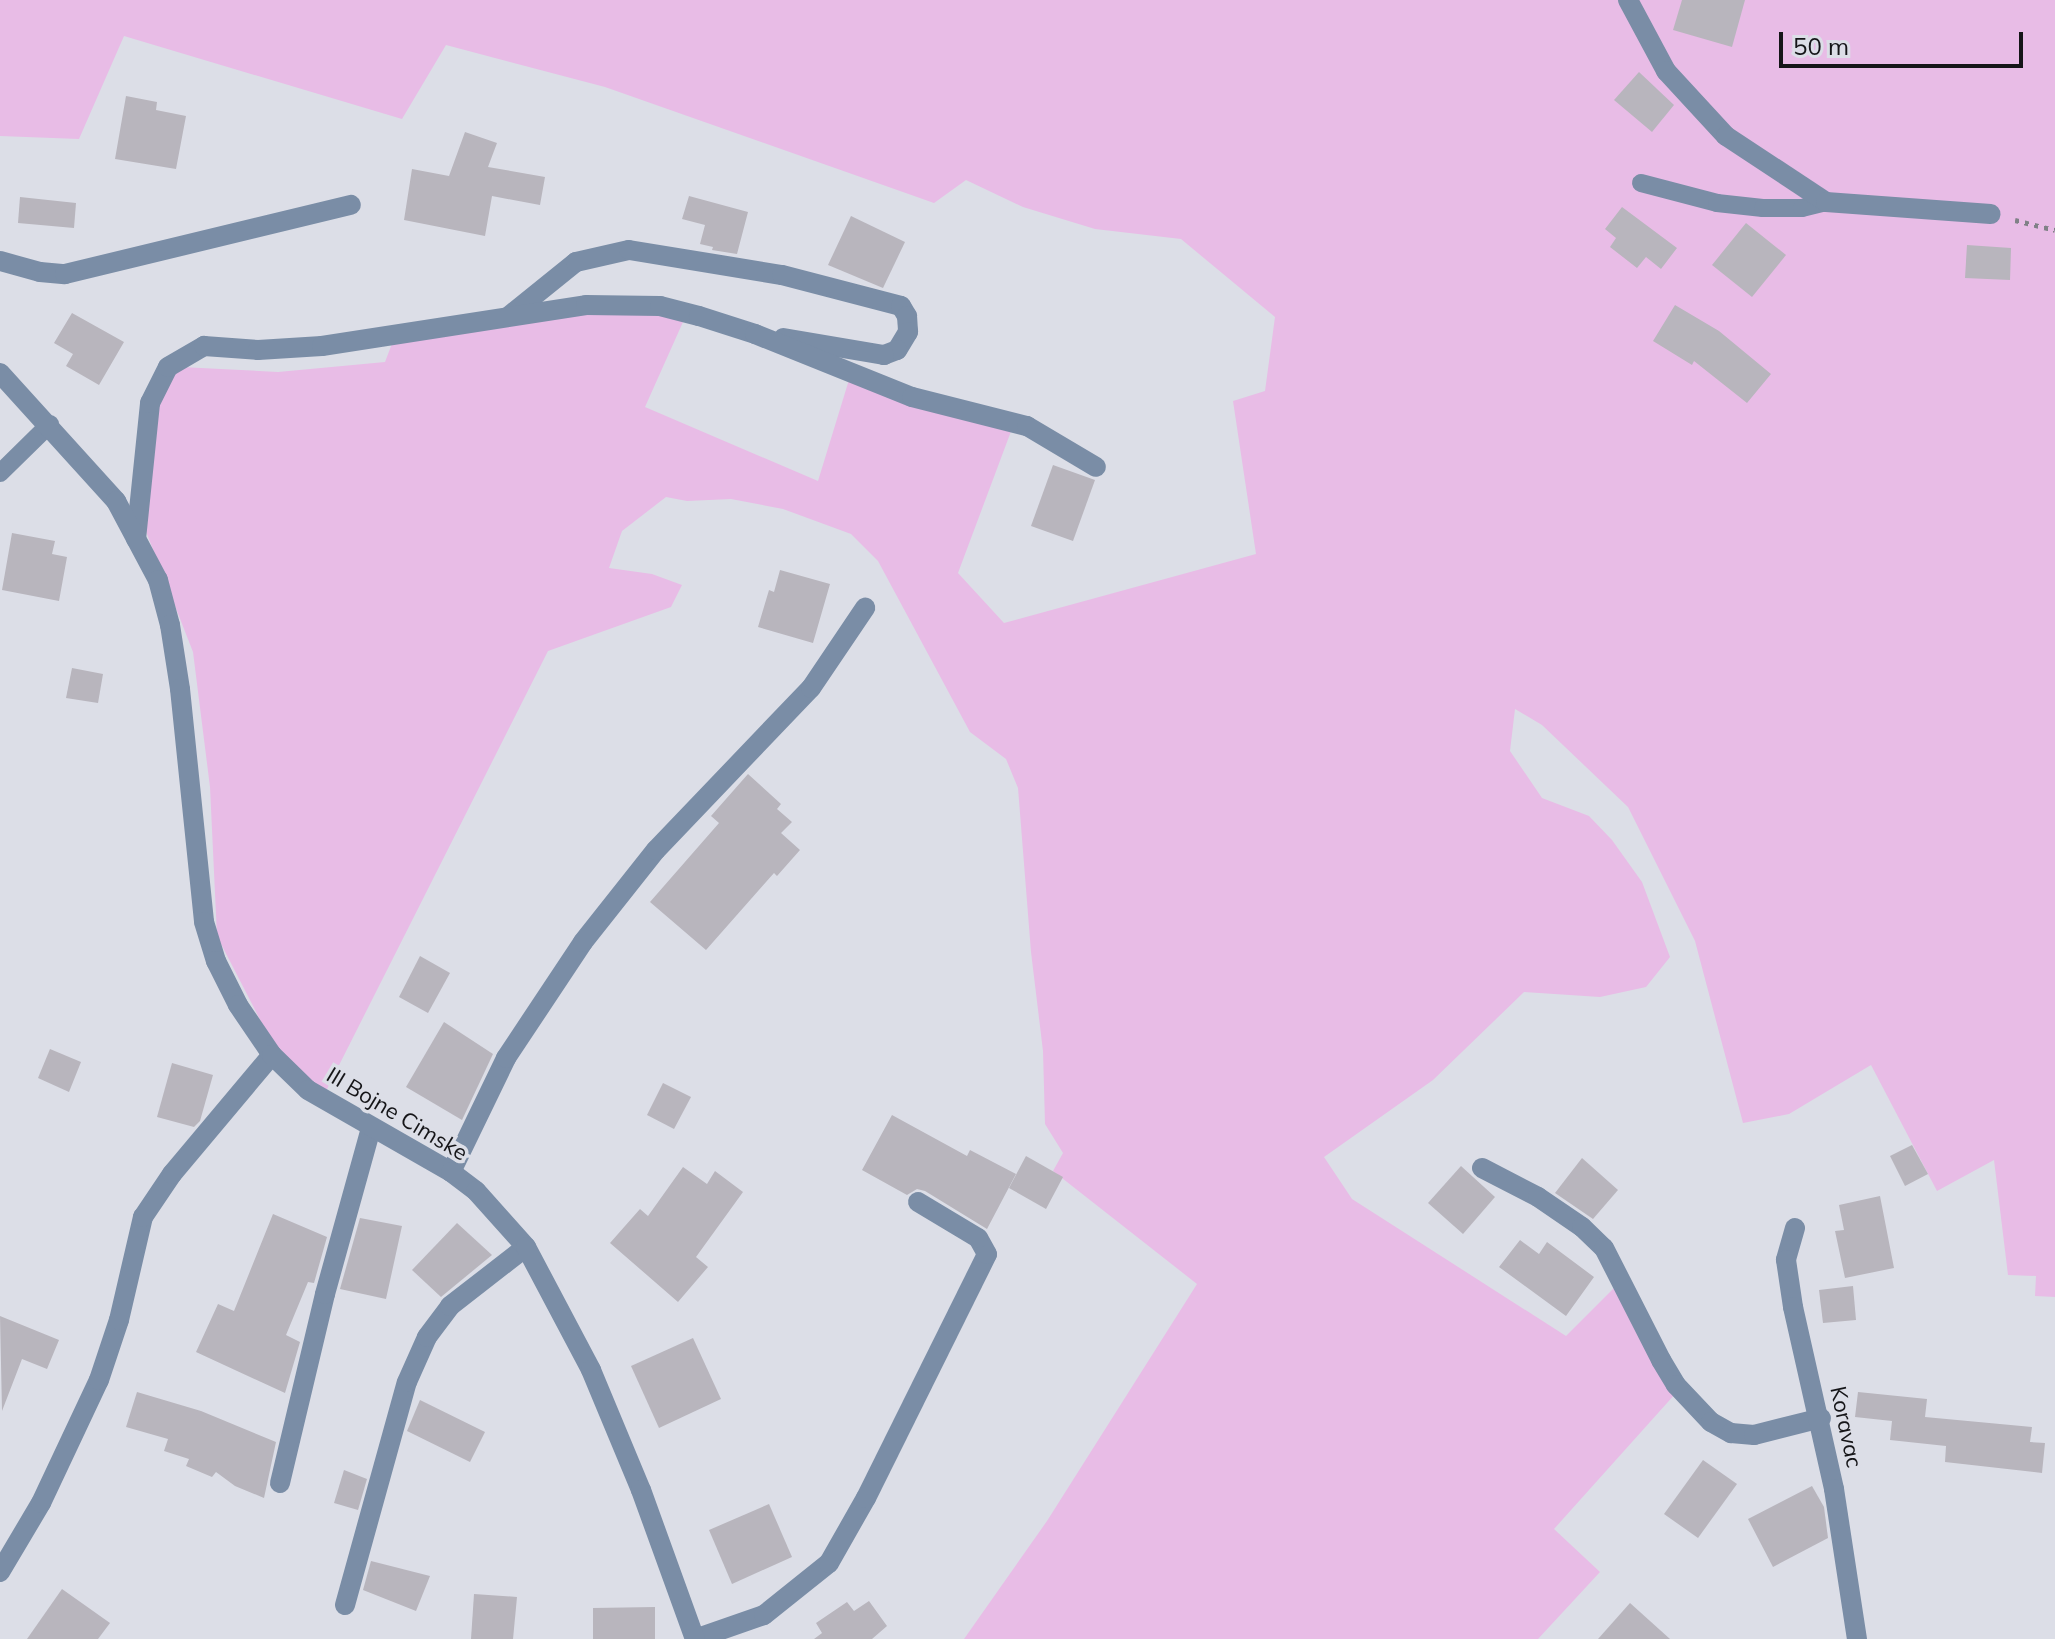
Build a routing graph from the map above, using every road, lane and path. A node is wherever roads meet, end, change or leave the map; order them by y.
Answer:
1 (1628, 0) edge
2 (1641, 183) dead end
3 (1826, 202) junction
4 (351, 205) dead end
5 (1991, 214) joint
6 (2055, 230) edge
7 (0, 261) edge
8 (509, 316) junction
9 (755, 334) junction
10 (0, 373) edge
11 (50, 424) junction
12 (1096, 467) dead end
13 (0, 473) edge
14 (136, 539) junction
15 (865, 608) dead end
16 (272, 1055) junction
17 (371, 1128) junction
18 (1482, 1168) dead end
19 (451, 1172) junction
20 (918, 1202) dead end
21 (1795, 1228) dead end
22 (526, 1247) junction
23 (1821, 1418) junction
24 (280, 1483) dead end
25 (0, 1572) edge
26 (345, 1605) dead end
27 (695, 1639) edge
28 (1857, 1639) edge

1 - 3 street
2 - 3 lane
3 - 5 street
4 - 7 street
5 - 6 path
8 - 9 street
8 - 9 street
8 - 14 street
9 - 12 street
10 - 11 street, III Bojne Cimske
11 - 13 lane
11 - 14 street, III Bojne Cimske
14 - 16 street, III Bojne Cimske
15 - 19 street
16 - 17 street, III Bojne Cimske
16 - 25 street
17 - 19 street, III Bojne Cimske
17 - 24 street
18 - 23 street
19 - 22 street, III Bojne Cimske
20 - 27 street
21 - 23 street, Koravac
22 - 26 street
22 - 27 street, III Bojne Cimske
23 - 28 street, Koravac

